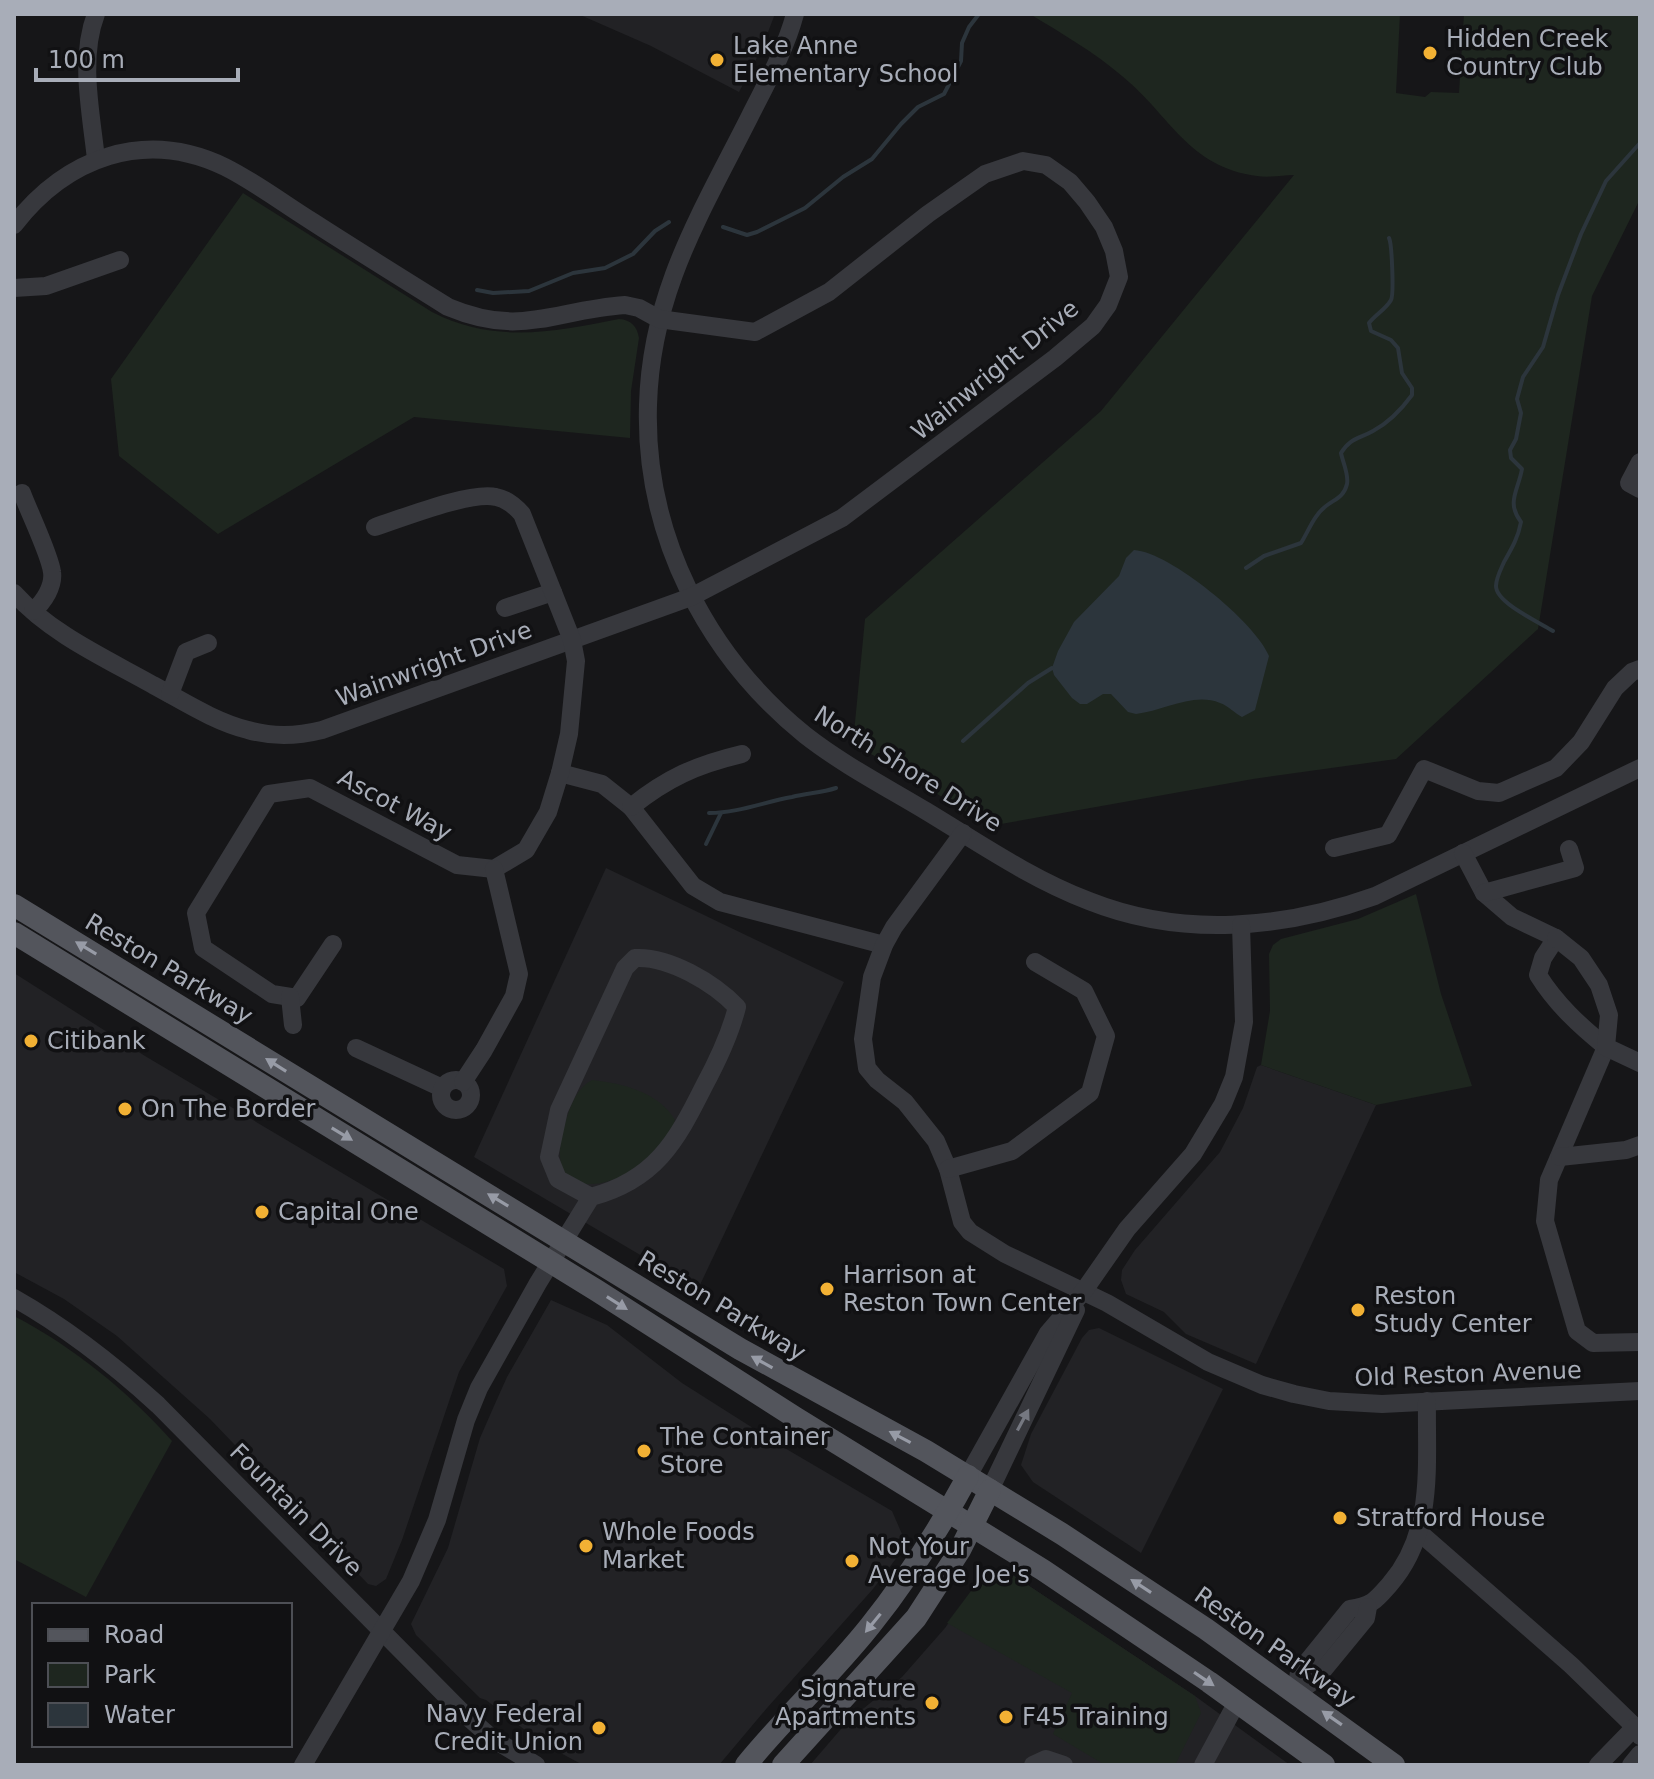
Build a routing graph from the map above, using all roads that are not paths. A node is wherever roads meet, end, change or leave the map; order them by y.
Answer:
1 (96, 14) edge
2 (795, 14) edge
3 (96, 159) junction
4 (14, 225) edge
5 (120, 260) dead end
6 (14, 288) edge
7 (659, 319) junction
8 (1640, 462) edge
9 (1640, 489) edge
10 (22, 493) dead end
11 (375, 527) dead end
12 (553, 592) junction
13 (14, 593) edge
14 (691, 597) junction
15 (505, 608) dead end
16 (33, 611) junction
17 (572, 640) junction
18 (208, 643) dead end
19 (1640, 669) edge
20 (170, 694) junction
21 (742, 754) dead end
22 (1640, 768) edge
23 (560, 773) junction
24 (631, 807) junction
25 (963, 833) junction
26 (1334, 848) dead end
27 (1569, 849) dead end
28 (1463, 853) junction
29 (494, 869) junction
30 (1484, 893) junction
31 (14, 905) edge
32 (1241, 925) junction
33 (14, 933) edge
34 (1556, 938) junction
35 (333, 944) dead end
36 (884, 945) junction
37 (1035, 962) dead end
38 (290, 997) junction
39 (293, 1025) dead end
40 (1606, 1047) junction
41 (356, 1048) dead end
42 (1640, 1063) edge
43 (463, 1082) junction
44 (442, 1088) junction
45 (1640, 1145) edge
46 (1560, 1157) junction
47 (948, 1169) junction
48 (591, 1197) junction
49 (564, 1242) junction
50 (551, 1263) junction
51 (1083, 1292) junction
52 (14, 1298) edge
53 (1640, 1342) edge
54 (1640, 1391) edge
55 (1427, 1401) junction
56 (968, 1476) junction
57 (990, 1490) junction
58 (948, 1512) junction
59 (973, 1527) junction
60 (1420, 1533) junction
61 (382, 1631) junction
62 (1296, 1693) junction
63 (1237, 1702) junction
64 (1638, 1731) edge
65 (1640, 1754) edge
66 (303, 1765) edge
67 (536, 1765) edge
68 (746, 1765) edge
69 (783, 1765) edge
70 (1033, 1765) edge
71 (1064, 1765) edge
72 (1203, 1765) edge
73 (1324, 1765) edge
74 (1394, 1765) edge
75 (1598, 1765) edge
76 (1631, 1765) edge

1 - 3 street
2 - 7 street, North Shore Drive
3 - 4 street, Wainwright Drive
3 - 7 street, Wainwright Drive
5 - 6 street
7 - 14 street, North Shore Drive
7 - 14 street, Wainwright Drive
8 - 9 street
10 - 16 street
11 - 12 street
12 - 15 street
12 - 17 street
13 - 16 street, Wainwright Drive
14 - 17 street, Wainwright Drive
14 - 25 street, North Shore Drive
16 - 20 street, Wainwright Drive
17 - 20 street, Wainwright Drive
17 - 23 street
18 - 20 street
19 - 26 street
21 - 24 street
22 - 28 street, North Shore Drive
23 - 24 street
23 - 29 street
24 - 36 street
25 - 32 street, North Shore Drive
25 - 36 street, Old Reston Avenue
27 - 30 street
28 - 30 street
28 - 32 street, North Shore Drive
29 - 38 street, Ascot Way
29 - 43 street
30 - 34 street
49 -> 31 main road, Reston Parkway
32 - 51 street
33 -> 50 main road, Reston Parkway
34 - 40 street
34 - 40 street
35 - 38 street
36 - 47 street, Old Reston Avenue
37 - 47 street
38 - 39 street
40 - 42 street
40 - 46 street
41 - 44 street
43 - 44 street
43 - 44 street
45 - 46 street
46 - 53 street
47 - 51 street, Old Reston Avenue
48 - 48 street
48 - 49 street
49 - 50 street
56 -> 49 main road, Reston Parkway
50 -> 58 main road, Reston Parkway
50 - 61 street
51 - 55 street, Old Reston Avenue
51 - 56 street
57 -> 51 street
52 - 61 street, Fountain Drive
54 - 55 street, Old Reston Avenue
55 - 60 street
56 - 57 main road, Reston Parkway
56 - 58 main road
57 - 59 main road
62 -> 57 main road, Reston Parkway
58 - 59 main road, Reston Parkway
58 -> 68 main road
59 -> 63 main road, Reston Parkway
59 - 69 main road
60 - 62 street
60 - 64 street
61 - 66 street
61 - 67 street, Fountain Drive
74 -> 62 main road, Reston Parkway
63 - 72 street
63 - 73 main road, Reston Parkway
64 - 75 street
65 - 76 street
70 - 71 street

